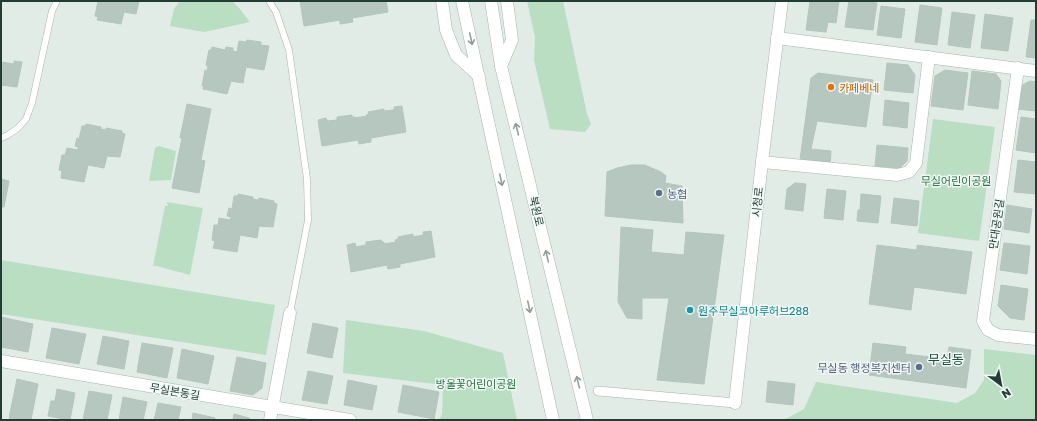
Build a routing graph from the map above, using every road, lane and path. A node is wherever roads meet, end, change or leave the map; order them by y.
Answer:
1 (57, 1) edge
2 (269, 1) edge
3 (442, 1) edge
4 (462, 1) edge
5 (491, 1) edge
6 (507, 1) edge
7 (782, 1) edge
8 (777, 38) junction
9 (928, 57) junction
10 (501, 66) junction
11 (1018, 68) junction
12 (1036, 71) edge
13 (479, 76) junction
14 (1, 138) edge
15 (762, 162) junction
16 (290, 313) joint
17 (1036, 339) edge
18 (1, 361) edge
19 (598, 391) dead end
20 (735, 403) joint
21 (272, 407) junction
22 (270, 420) edge
23 (350, 420) edge
24 (553, 420) edge
25 (587, 420) edge

1 - 14 lane
2 - 16 lane
3 - 13 street
4 -> 13 street
5 - 10 street, 북원로
6 - 10 street
7 - 8 street, 시청로
8 - 9 street
8 - 15 street, 시청로
9 - 11 street
9 - 15 street
25 -> 10 street, 북원로
11 - 12 street
11 - 17 street, 만대공원길
13 -> 24 street
15 - 20 street, 시청로
16 - 21 street
18 - 21 street, 무실본동길
19 - 20 street
21 - 22 street
21 - 23 street, 무실본동길

